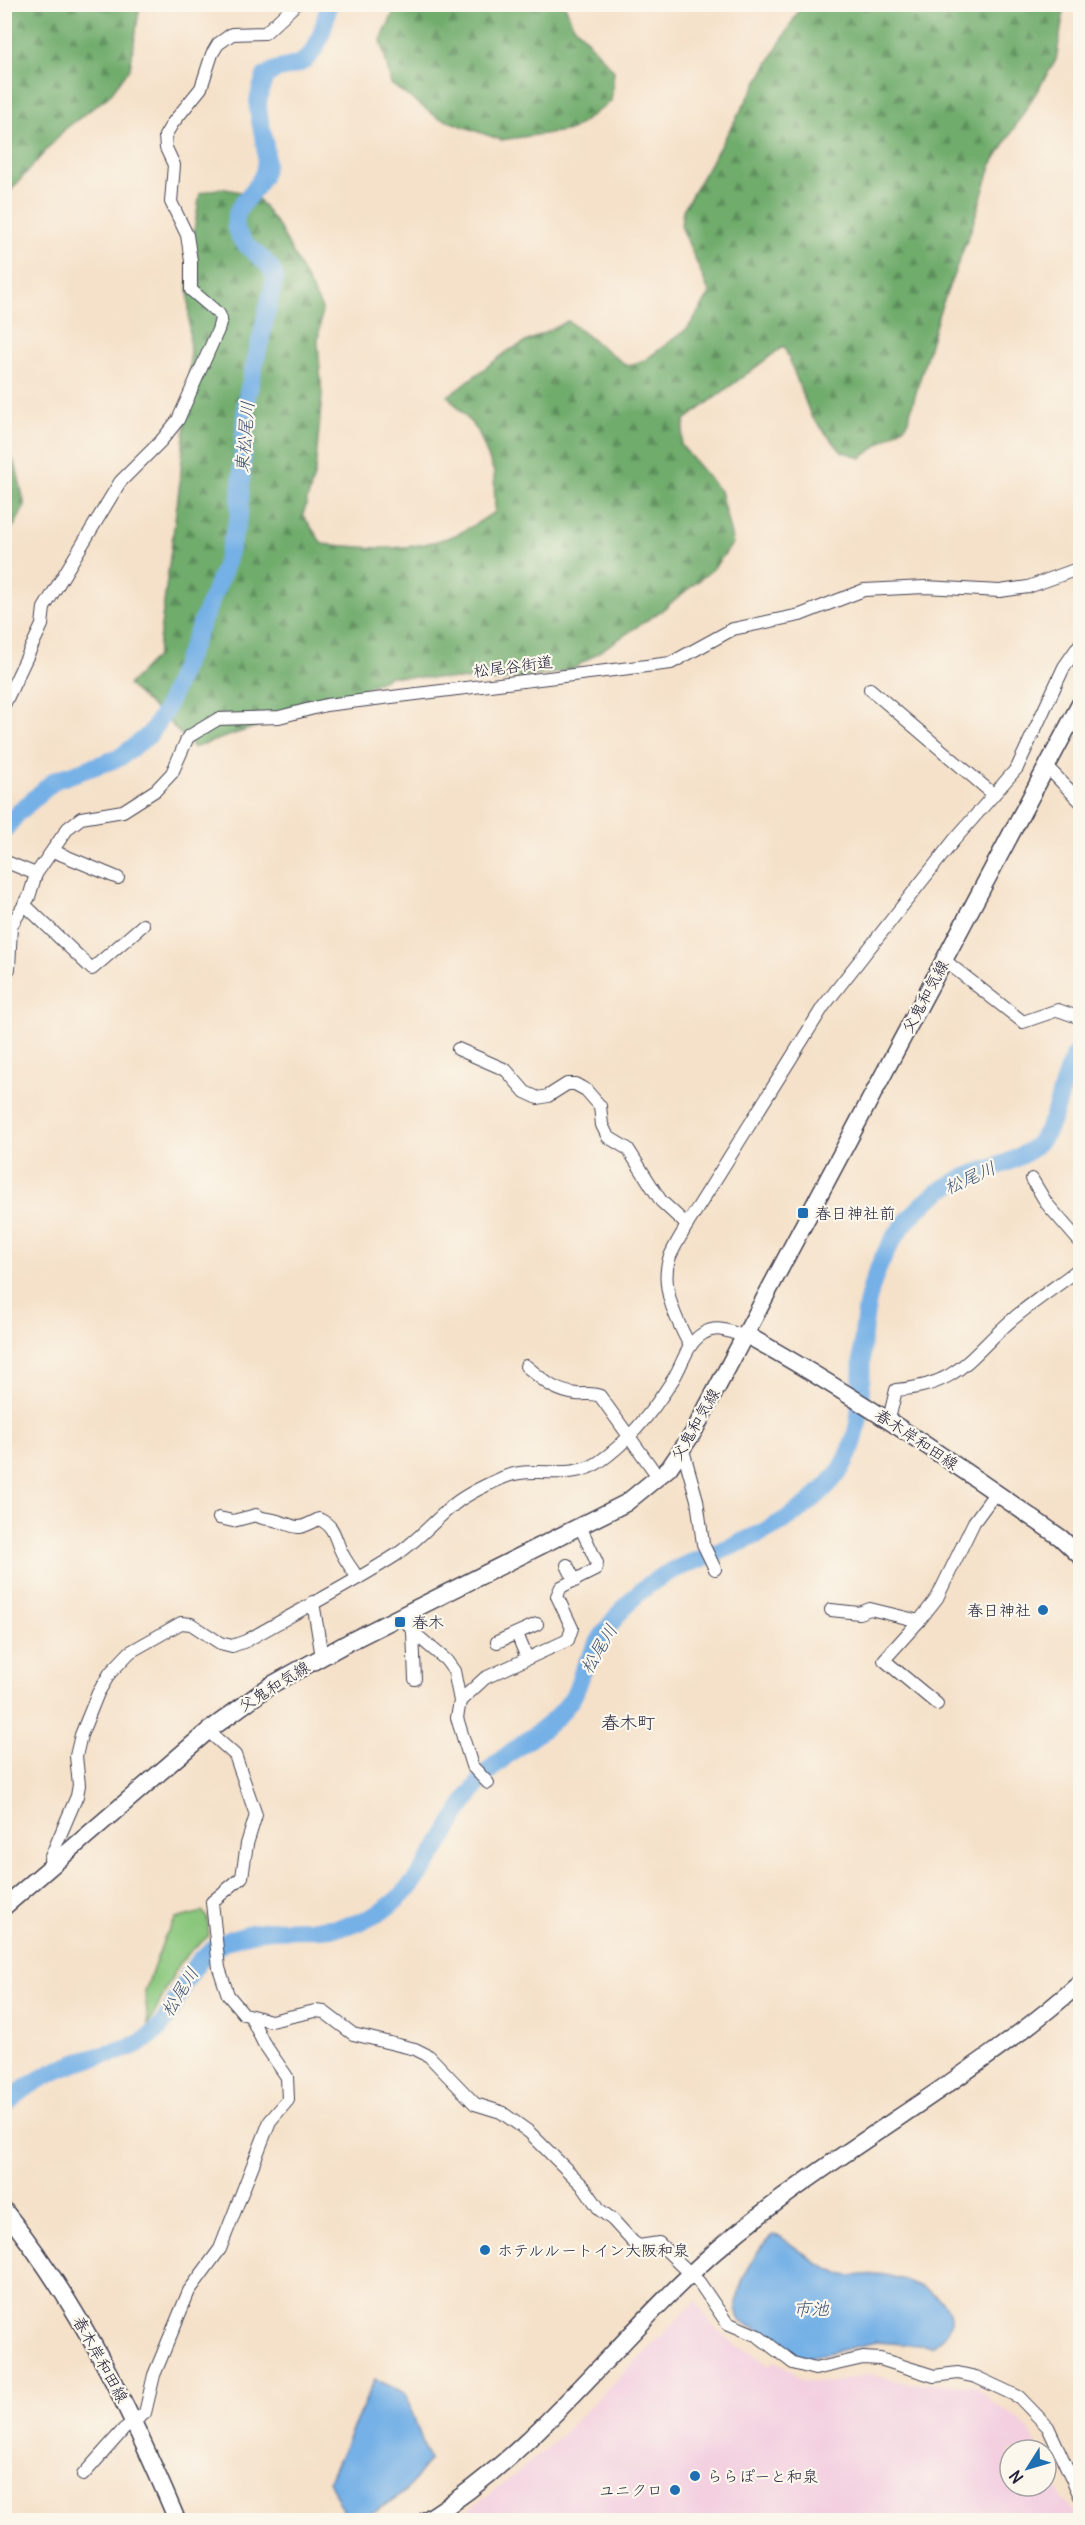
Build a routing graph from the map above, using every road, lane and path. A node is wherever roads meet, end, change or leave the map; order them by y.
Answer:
1 (296, 4) edge
2 (1080, 568) edge
3 (1080, 644) edge
4 (870, 689) dead end
5 (1080, 704) edge
6 (4, 705) edge
7 (1047, 767) junction
8 (993, 794) junction
9 (1080, 801) edge
10 (53, 851) junction
11 (4, 861) edge
12 (36, 874) junction
13 (118, 878) dead end
14 (24, 904) junction
15 (143, 925) dead end
16 (944, 960) junction
17 (9, 969) dead end
18 (1080, 1018) edge
19 (458, 1049) dead end
20 (1032, 1179) dead end
21 (687, 1225) junction
22 (1080, 1242) edge
23 (1080, 1268) edge
24 (743, 1336) junction
25 (690, 1346) junction
26 (526, 1366) dead end
27 (884, 1416) junction
28 (630, 1435) junction
29 (683, 1450) junction
30 (659, 1478) junction
31 (996, 1492) junction
32 (219, 1518) dead end
33 (580, 1526) junction
34 (1080, 1556) edge
35 (567, 1565) dead end
36 (714, 1568) dead end
37 (358, 1578) junction
38 (574, 1581) junction
39 (313, 1602) junction
40 (831, 1610) dead end
41 (404, 1616) junction
42 (919, 1621) junction
43 (537, 1624) dead end
44 (413, 1632) junction
45 (517, 1634) junction
46 (497, 1642) dead end
47 (322, 1658) junction
48 (527, 1658) junction
49 (415, 1679) dead end
50 (460, 1701) junction
51 (937, 1704) dead end
52 (208, 1731) junction
53 (488, 1783) dead end
54 (51, 1866) junction
55 (4, 1907) edge
56 (1080, 1983) edge
57 (251, 2017) junction
58 (4, 2210) edge
59 (693, 2274) junction
60 (135, 2421) junction
61 (83, 2475) dead end
62 (1080, 2496) edge
63 (177, 2520) edge
64 (426, 2520) edge

1 - 6 street
2 - 10 street, 松尾谷街道
3 - 8 street
4 - 8 street
5 - 7 main road, 父鬼和気線
7 - 9 street
7 - 16 main road, 父鬼和気線
8 - 21 street
10 - 12 street, 松尾谷街道
10 - 13 street
11 - 12 street
12 - 14 street, 松尾谷街道
14 - 15 street
14 - 17 street, 松尾谷街道
16 - 18 street
16 - 24 main road, 父鬼和気線
19 - 21 street
20 - 22 street
21 - 25 street
23 - 27 street
24 - 25 street
24 - 27 main road, 春木岸和田線
24 - 29 main road, 父鬼和気線
25 - 28 street
26 - 28 street
27 - 31 main road, 春木岸和田線
28 - 30 street
28 - 37 street
29 - 30 main road, 父鬼和気線
29 - 36 street
30 - 33 main road, 父鬼和気線
31 - 34 main road, 春木岸和田線
31 - 42 street
32 - 37 street
33 - 38 street
33 - 41 main road, 父鬼和気線
35 - 38 street
37 - 39 street
38 - 48 street
39 - 47 street
39 - 54 street
40 - 42 street
41 - 44 street
41 - 47 main road, 父鬼和気線
42 - 51 street
43 - 45 street
44 - 49 street
44 - 50 street
45 - 46 street
45 - 48 street
47 - 52 main road, 父鬼和気線
48 - 50 street
50 - 53 street
52 - 54 main road, 父鬼和気線
52 - 57 street
54 - 55 main road, 父鬼和気線
56 - 59 main road
57 - 59 street
57 - 60 street
58 - 60 main road, 春木岸和田線
59 - 62 street
59 - 64 main road
60 - 61 street
60 - 63 main road, 春木岸和田線

